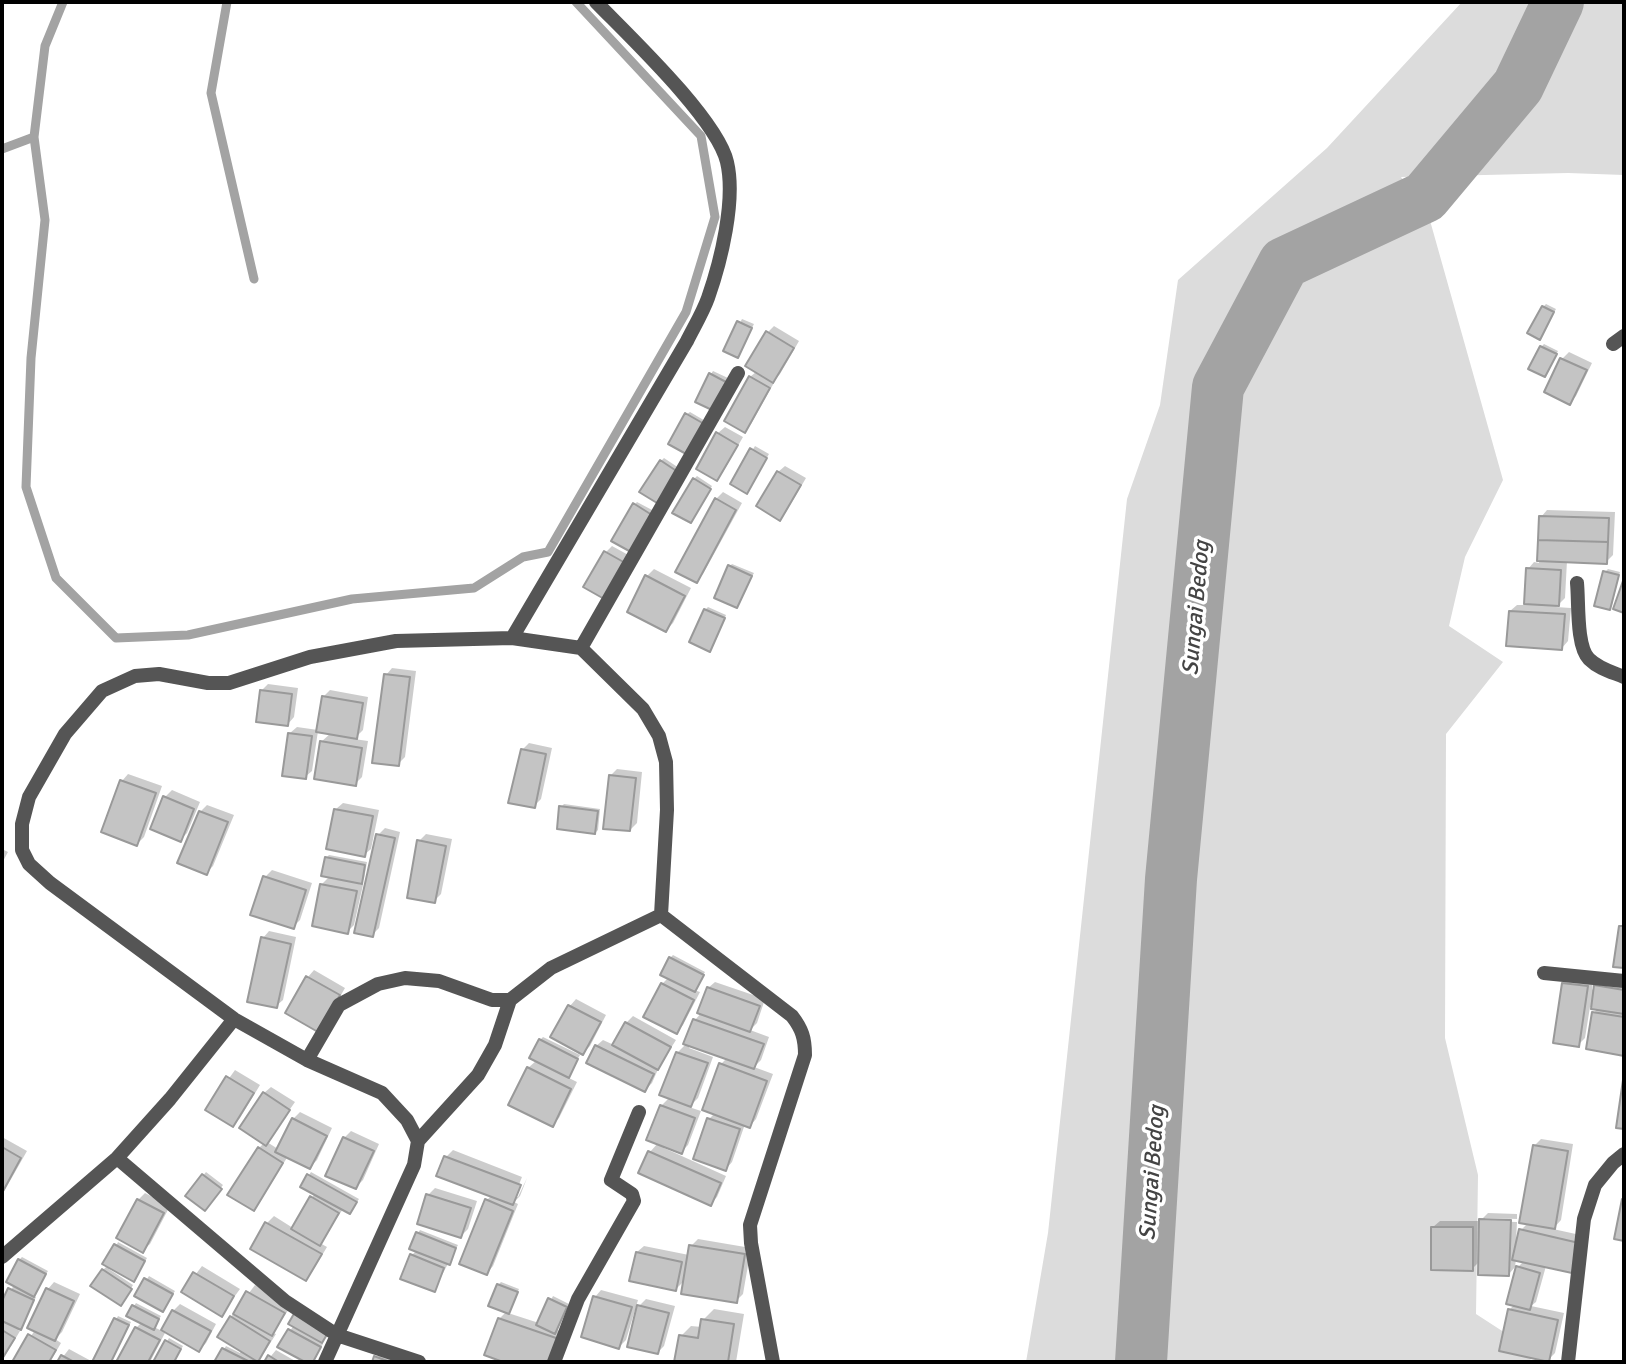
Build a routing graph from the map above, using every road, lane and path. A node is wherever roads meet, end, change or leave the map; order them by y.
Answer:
1 (596, 2) edge
2 (738, 373) dead end
3 (1577, 583) dead end
4 (512, 638) junction
5 (581, 648) junction
6 (1624, 677) edge
7 (661, 915) junction
8 (1544, 973) dead end
9 (1624, 981) edge
10 (510, 1000) junction
11 (234, 1019) junction
12 (307, 1060) junction
13 (639, 1112) dead end
14 (418, 1141) junction
15 (1624, 1154) edge
16 (117, 1158) junction
17 (2, 1257) edge
18 (337, 1335) junction
19 (325, 1362) edge
20 (419, 1362) edge
21 (554, 1362) edge
22 (773, 1362) edge
23 (1569, 1362) edge

1 - 4 street
2 - 5 street
3 - 6 street
4 - 5 street
4 - 11 street
5 - 7 street
7 - 10 street
7 - 22 street
8 - 9 street
10 - 12 street
10 - 14 street
11 - 12 street
11 - 16 street
12 - 14 street
13 - 21 street
14 - 18 street
15 - 23 street
16 - 17 street
16 - 18 street
18 - 19 street
18 - 20 street

